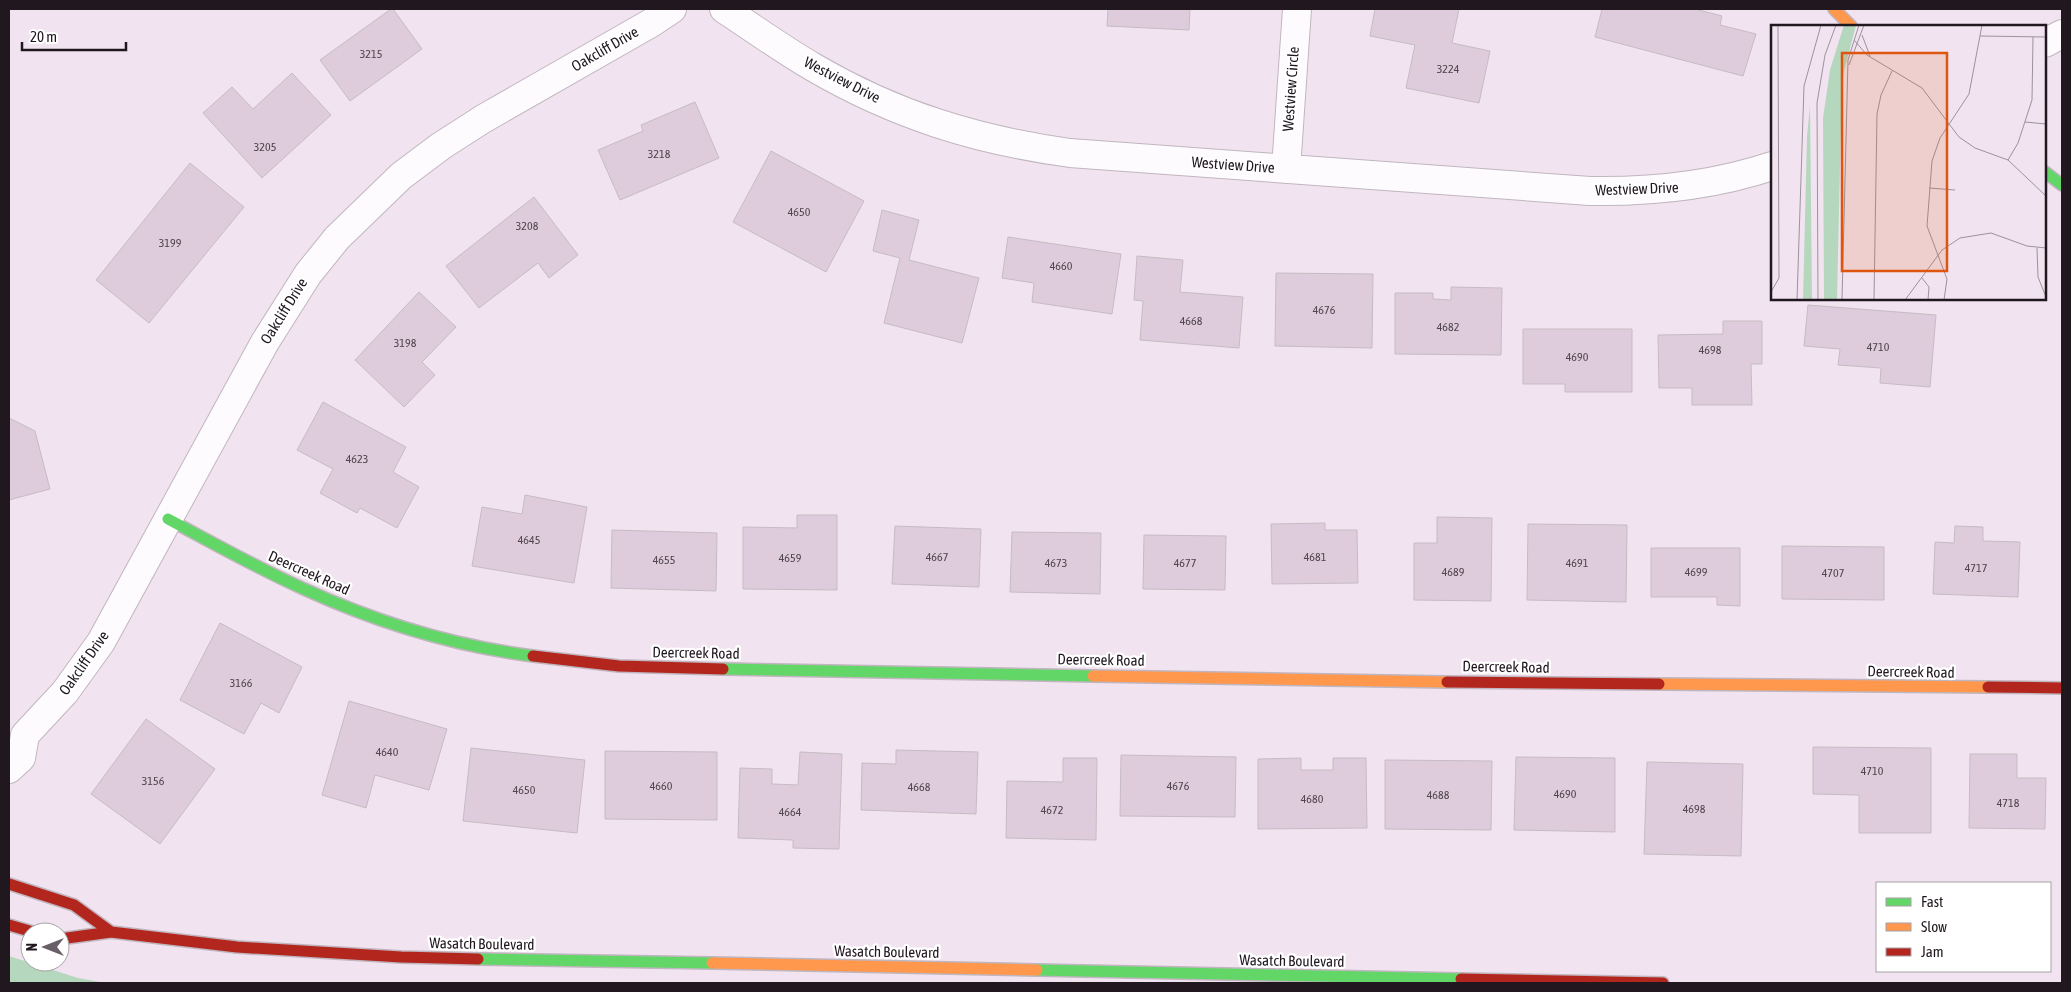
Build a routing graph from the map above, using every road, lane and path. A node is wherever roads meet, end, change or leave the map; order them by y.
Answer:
1 (672, 9) edge
2 (724, 9) edge
3 (1297, 9) edge
4 (1834, 9) edge
5 (1850, 25) edge
6 (2062, 34) edge
7 (2046, 42) edge
8 (1771, 166) edge
9 (1286, 169) junction
10 (2046, 173) edge
11 (2062, 186) edge
12 (168, 519) junction
13 (2062, 688) edge
14 (17, 735) edge
15 (9, 769) edge
16 (9, 884) edge
17 (111, 932) junction
18 (70, 939) edge
19 (1663, 983) edge

1 - 12 street, Oakcliff Drive
2 - 9 street, Westview Drive
3 - 9 street, Westview Circle
4 - 5 street
6 - 7 street
8 - 9 street, Westview Drive
10 - 11 street
12 - 13 street, Deercreek Road
12 - 14 street, Oakcliff Drive
14 - 15 street, Oakcliff Drive
16 - 17 street, Wasatch Boulevard
17 - 18 street, Wasatch Boulevard
17 - 19 street, Wasatch Boulevard

